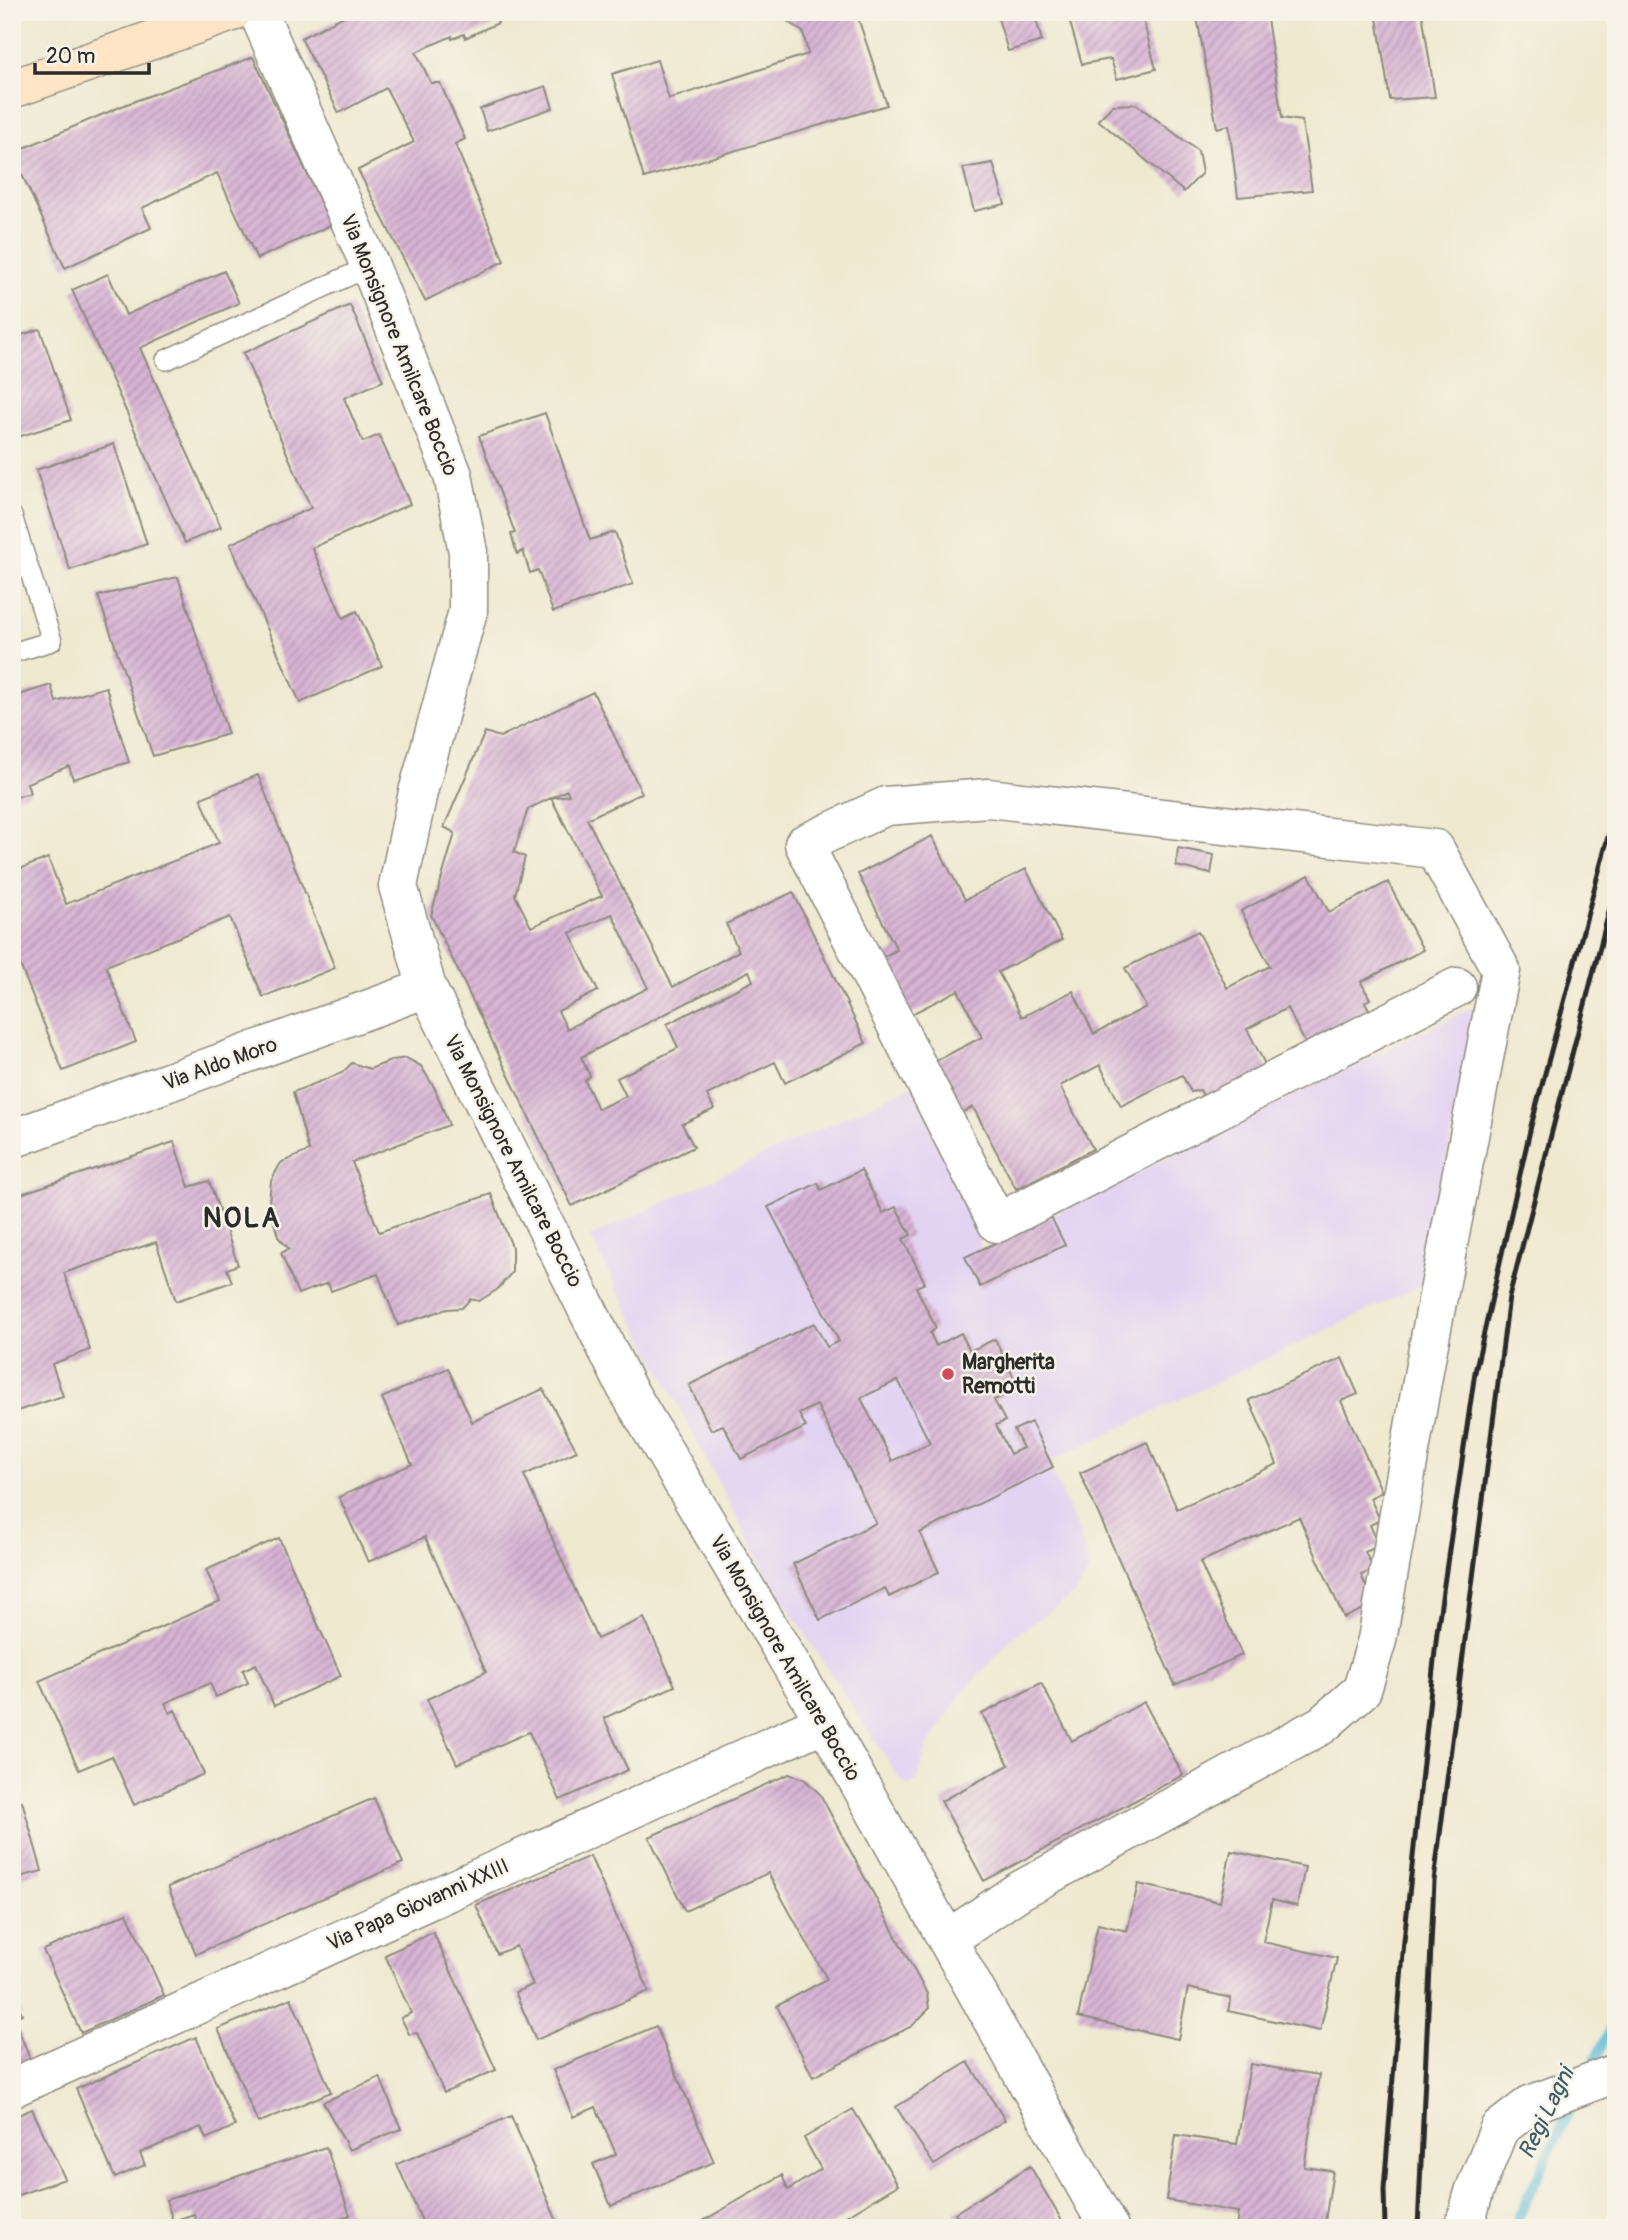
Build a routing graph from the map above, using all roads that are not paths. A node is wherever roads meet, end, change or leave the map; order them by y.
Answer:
1 (232, 12) edge
2 (258, 12) edge
3 (12, 89) edge
4 (370, 266) junction
5 (166, 360) dead end
6 (12, 516) edge
7 (12, 653) edge
8 (1457, 987) dead end
9 (427, 988) junction
10 (12, 1139) edge
11 (825, 1722) junction
12 (947, 1940) junction
13 (1616, 2073) edge
14 (12, 2088) edge
15 (1108, 2228) edge
16 (1464, 2228) edge

1 - 3 main road
2 - 4 street, Via Monsignore Amilcare Boccio
4 - 5 lane
4 - 9 street, Via Monsignore Amilcare Boccio
6 - 7 lane
8 - 12 street
9 - 10 street, Via Aldo Moro
9 - 11 street, Via Monsignore Amilcare Boccio
11 - 12 street, Via Monsignore Amilcare Boccio
11 - 14 street, Via Papa Giovanni XXIII
12 - 15 street, Via Monsignore Amilcare Boccio
13 - 16 street

